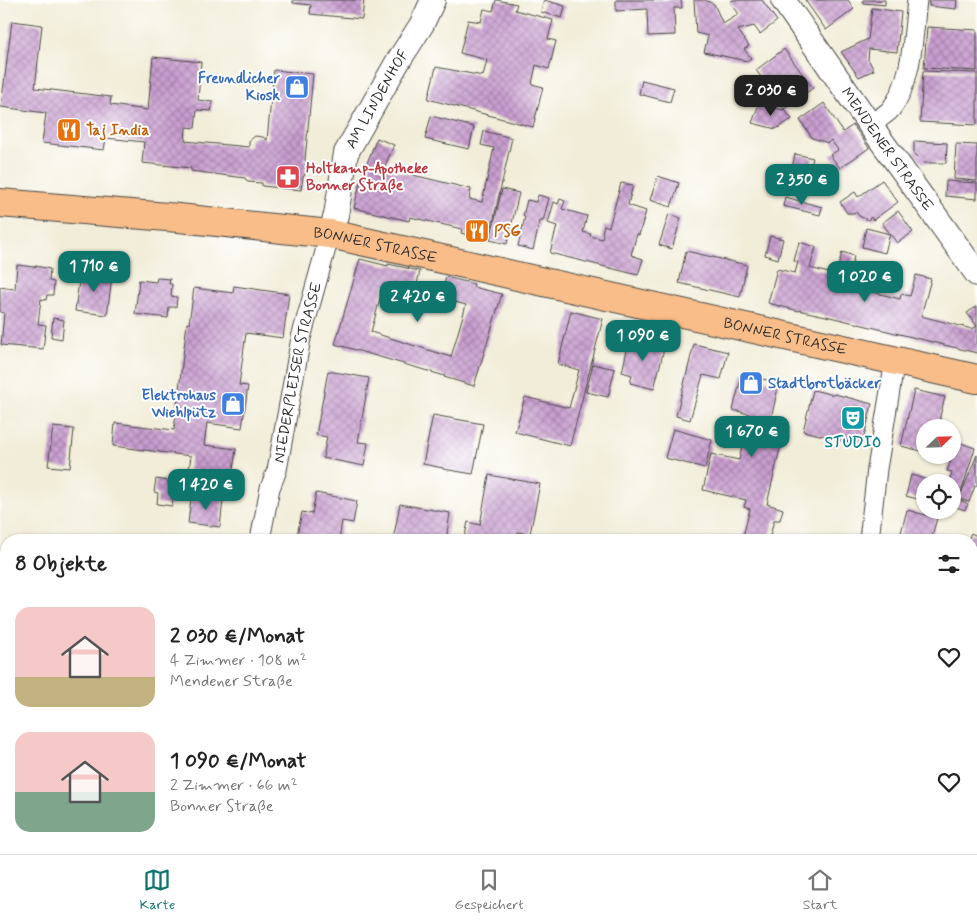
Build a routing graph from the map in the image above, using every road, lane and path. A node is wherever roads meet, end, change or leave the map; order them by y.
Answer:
1 (783, 0) edge
2 (917, 0) edge
3 (437, 2) edge
4 (870, 125) junction
5 (0, 203) edge
6 (330, 234) junction
7 (977, 274) edge
8 (895, 360) junction
9 (977, 379) edge
10 (261, 534) edge
11 (870, 534) edge

1 - 4 street, MENDENER STRASSE
2 - 4 street
3 - 6 street, AM LINDENHOF
4 - 7 street, MENDENER STRASSE
5 - 6 main road, BONNER STRASSE
6 - 8 main road, BONNER STRASSE
6 - 10 street, NIEDERPLEISER STRASSE
8 - 9 main road, BONNER STRASSE
8 - 11 street

